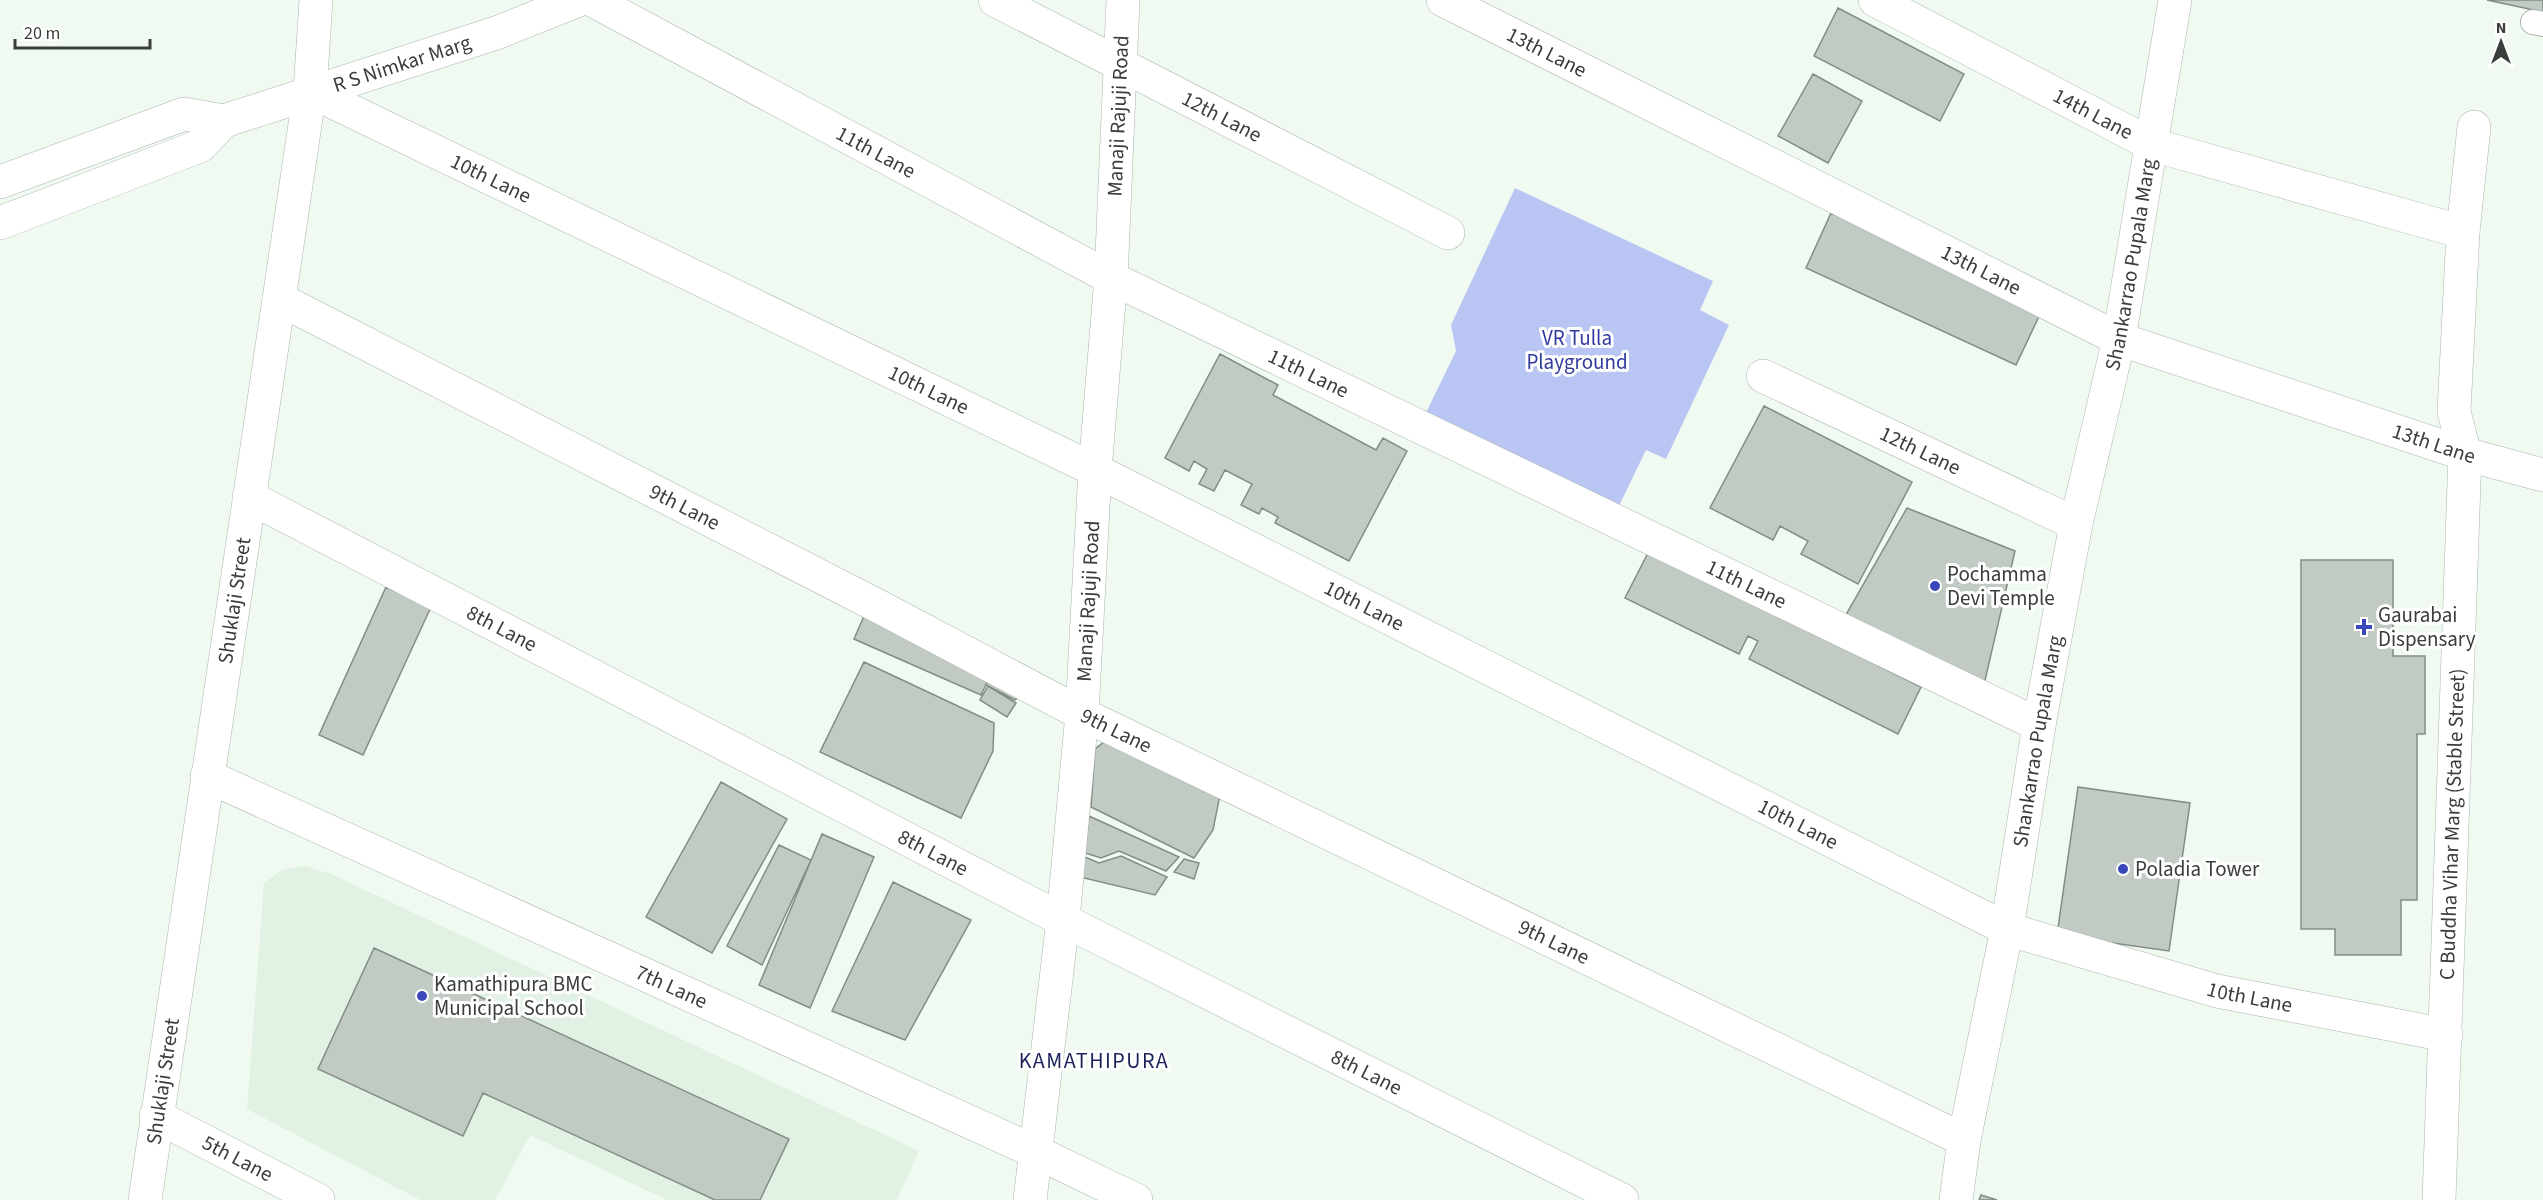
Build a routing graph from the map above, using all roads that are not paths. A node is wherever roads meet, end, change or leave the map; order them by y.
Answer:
1 (316, 0) edge
2 (579, 0) edge
3 (592, 0) edge
4 (995, 0) edge
5 (1123, 0) edge
6 (1443, 0) edge
7 (1875, 0) edge
8 (2175, 0) edge
9 (1121, 64) junction
10 (310, 91) junction
11 (224, 121) junction
12 (2474, 127) dead end
13 (2153, 145) junction
14 (0, 182) edge
15 (0, 223) edge
16 (2463, 232) junction
17 (1448, 233) dead end
18 (1111, 278) junction
19 (279, 299) junction
20 (2119, 339) junction
21 (1763, 376) dead end
22 (2465, 454) junction
23 (1095, 470) junction
24 (2543, 475) edge
25 (249, 497) junction
26 (2076, 524) junction
27 (1082, 714) junction
28 (2039, 725) junction
29 (207, 776) junction
30 (1063, 920) junction
31 (2007, 929) junction
32 (2446, 1035) junction
33 (156, 1116) junction
34 (1964, 1140) junction
35 (1036, 1152) junction
36 (145, 1200) edge
37 (318, 1200) edge
38 (1030, 1200) edge
39 (1136, 1200) edge
40 (1622, 1200) edge
41 (1956, 1200) edge
42 (2439, 1200) edge

1 - 10 street, Shuklaji Street
2 - 10 street, R S Nimkar Marg
3 - 18 street, 11th Lane
4 - 9 street, 12th Lane
5 - 9 street, Manaji Rajuji Road
6 - 20 street, 13th Lane
7 - 13 street, 14th Lane
8 - 13 street, Shankarrao Pupala Marg
9 - 17 street, 12th Lane
9 - 18 street, Manaji Rajuji Road
10 - 11 street, R S Nimkar Marg
10 - 19 street, Shuklaji Street
10 - 23 street, 10th Lane
11 - 14 street, R S Nimkar Marg
11 - 15 street, R S Nimkar Marg
12 - 16 street, C Buddha Vihar Marg (Stable Street)
13 - 16 street, 14th Lane
13 - 20 street, Shankarrao Pupala Marg
16 - 22 street, C Buddha Vihar Marg (Stable Street)
18 - 23 street, Manaji Rajuji Road
18 - 28 street, 11th Lane
19 - 25 street, Shuklaji Street
19 - 27 street, 9th Lane
20 - 22 street, 13th Lane
20 - 26 street, Shankarrao Pupala Marg
21 - 26 street, 12th Lane
22 - 24 street, 13th Lane
22 - 32 street, C Buddha Vihar Marg (Stable Street)
23 - 27 street, Manaji Rajuji Road
23 - 31 street, 10th Lane
25 - 29 street, Shuklaji Street
25 - 30 street, 8th Lane
26 - 28 street, Shankarrao Pupala Marg
27 - 30 street, Manaji Rajuji Road
27 - 34 street, 9th Lane
28 - 31 street, Shankarrao Pupala Marg
29 - 33 street, Shuklaji Street
29 - 35 street, 7th Lane
30 - 35 street, Manaji Rajuji Road
30 - 40 street, 8th Lane
31 - 32 street, 10th Lane
31 - 34 street, Shankarrao Pupala Marg
32 - 42 street, C Buddha Vihar Marg (Stable Street)
33 - 36 street, Shuklaji Street
33 - 37 street, 5th Lane
34 - 41 street, Shankarrao Pupala Marg
35 - 38 street, Manaji Rajuji Road
35 - 39 street, 7th Lane

